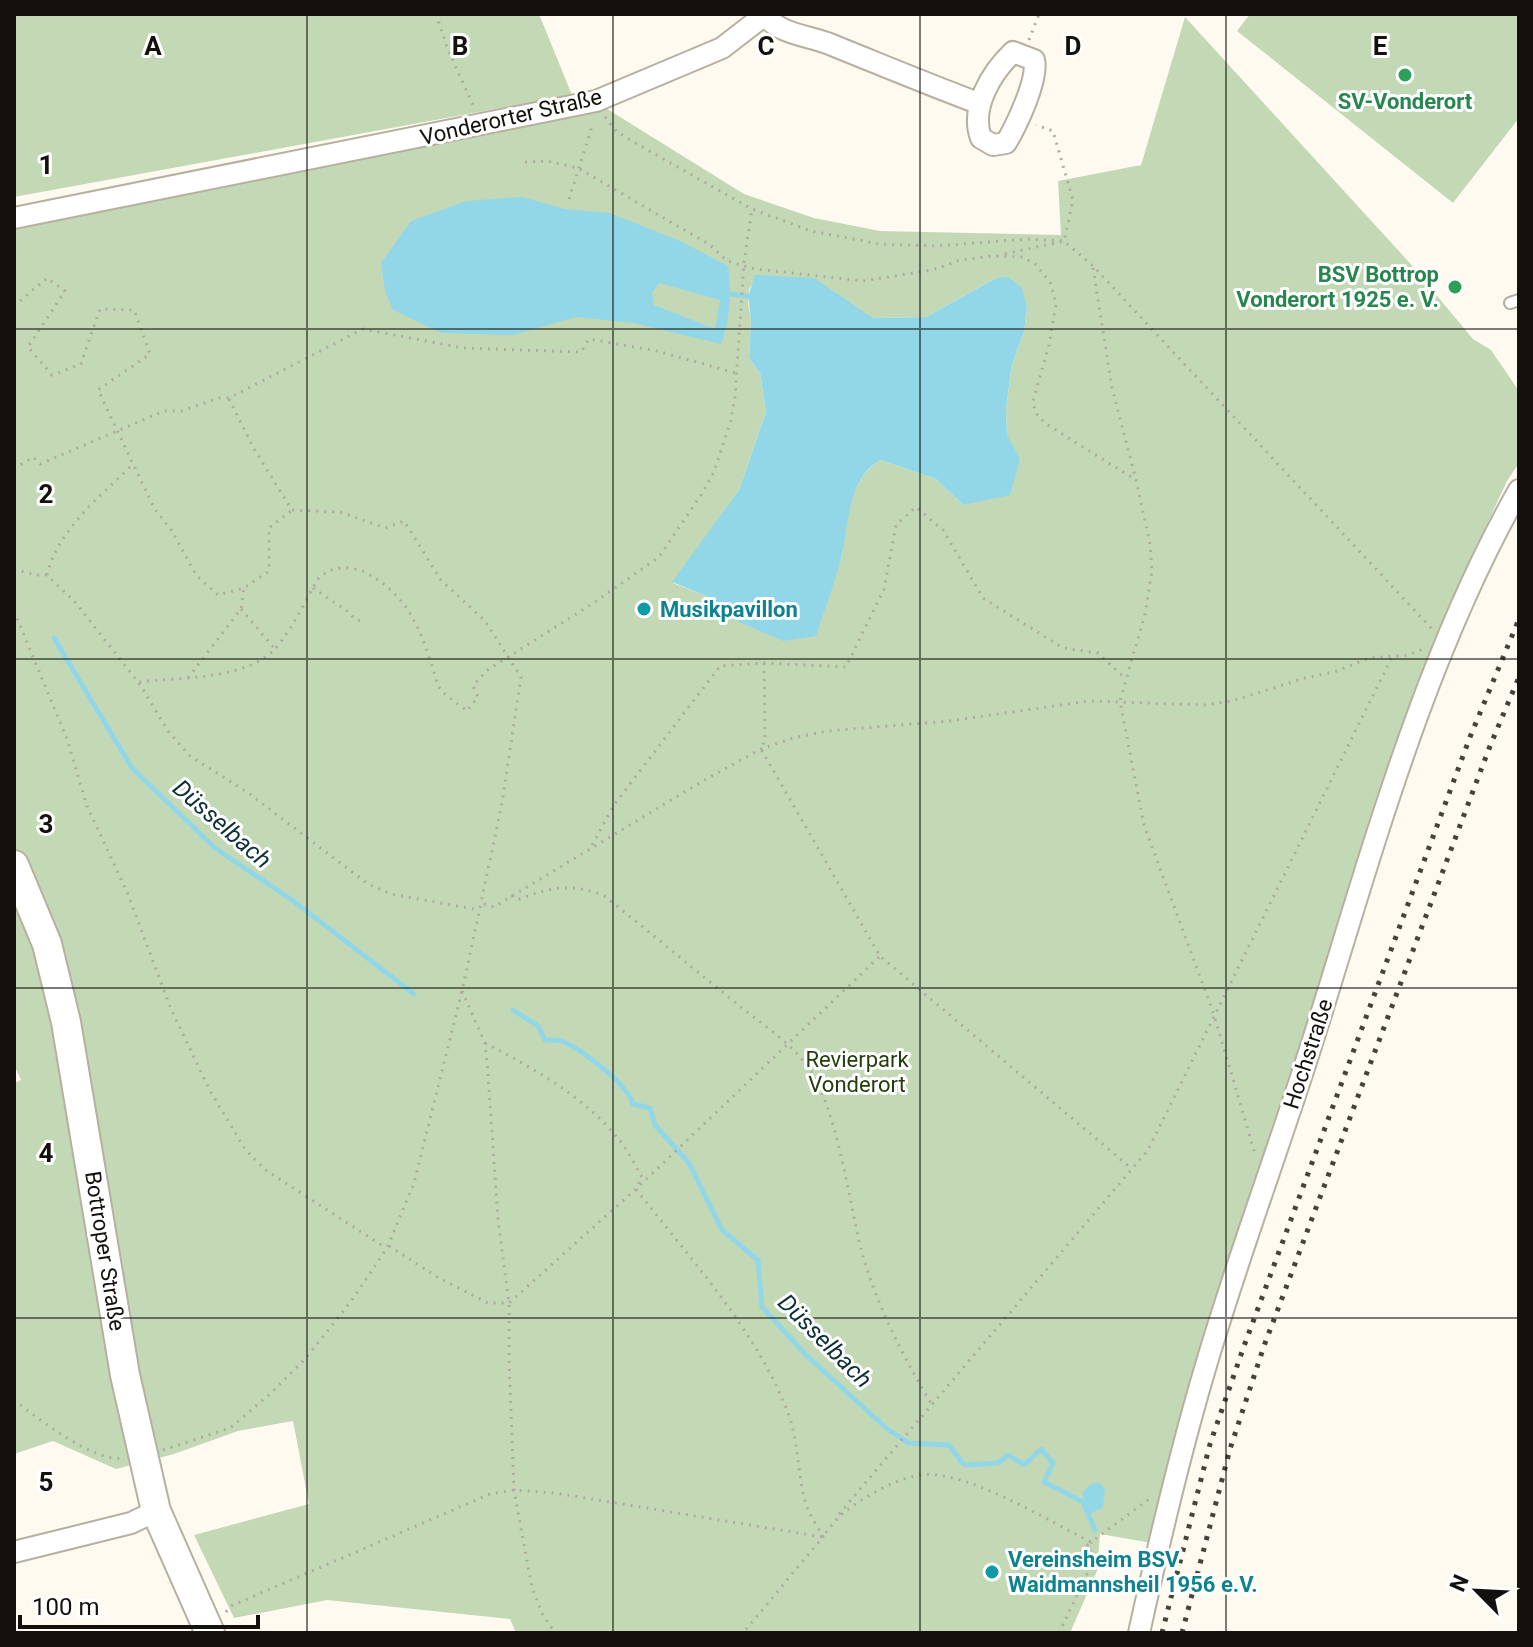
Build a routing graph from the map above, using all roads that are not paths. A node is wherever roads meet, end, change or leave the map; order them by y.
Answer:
1 (766, 15) edge
2 (978, 103) junction
3 (14, 218) edge
4 (1519, 490) edge
5 (14, 865) edge
6 (156, 1511) junction
7 (14, 1552) edge
8 (207, 1627) edge
9 (1139, 1633) edge

1 - 2 street, Vonderorter Straße
1 - 3 street, Vonderorter Straße
2 - 2 street
4 - 9 street, Hochstraße
5 - 6 main road, Bottroper Straße
6 - 7 street
6 - 8 main road, Bottroper Straße

